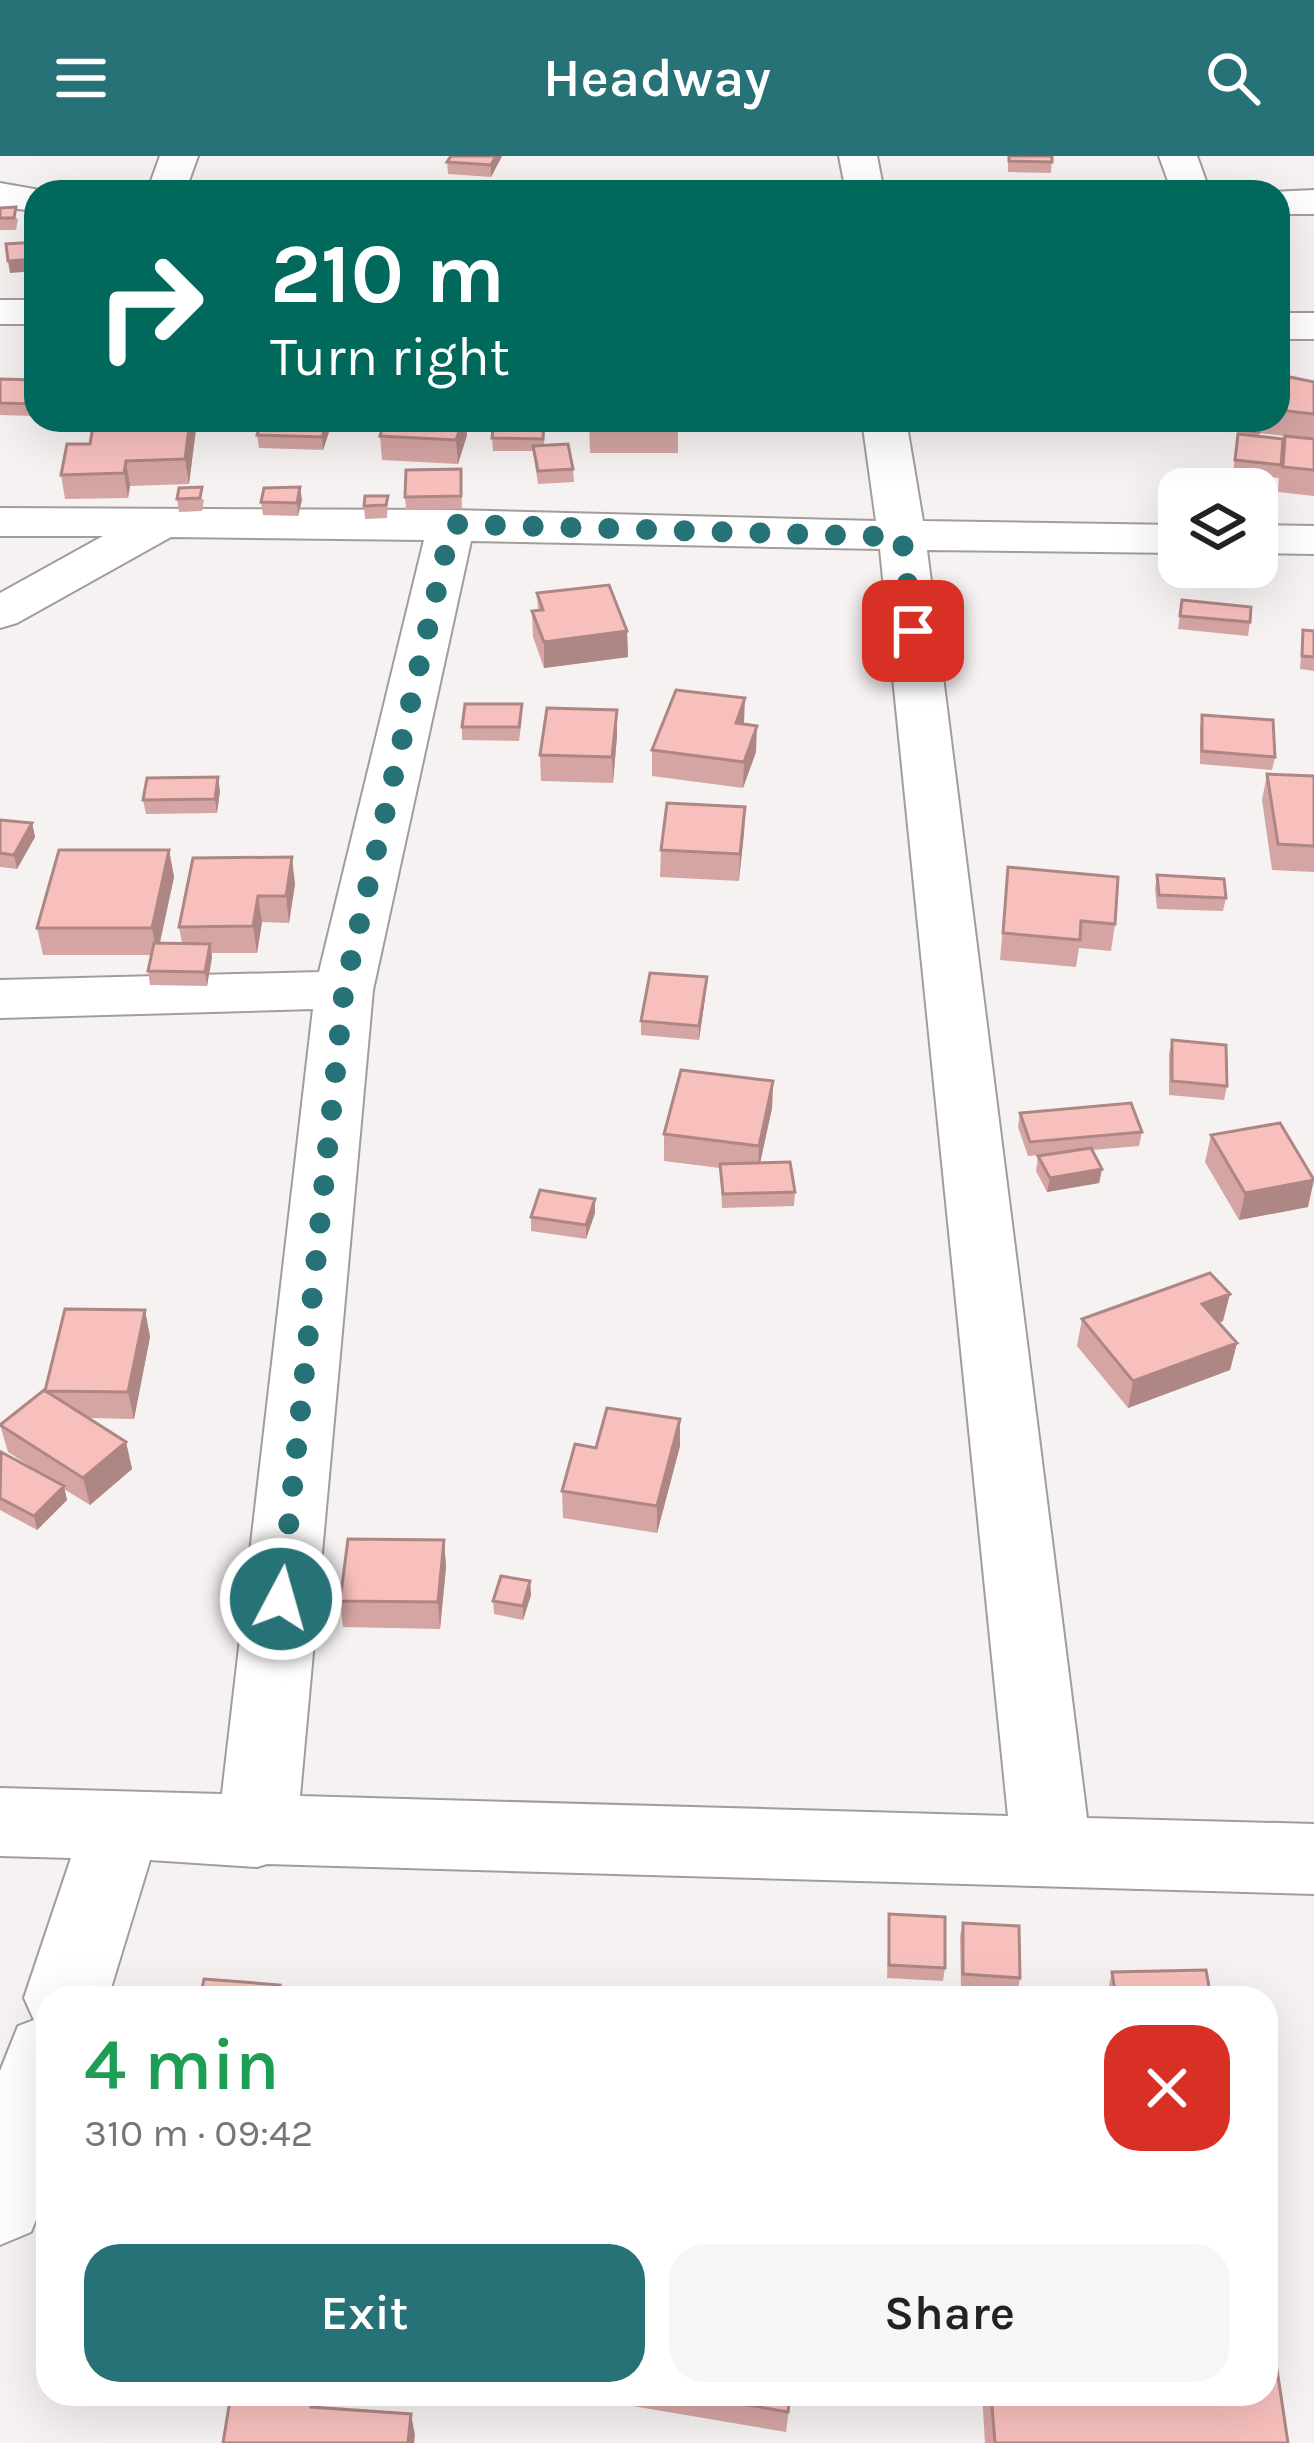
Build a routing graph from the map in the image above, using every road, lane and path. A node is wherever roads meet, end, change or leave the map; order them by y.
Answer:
1 (886, 432) edge
2 (0, 522) edge
3 (164, 522) junction
4 (452, 524) junction
5 (902, 537) junction
6 (1158, 539) edge
7 (1278, 539) edge
8 (1314, 540) edge
9 (0, 614) edge
10 (344, 990) junction
11 (0, 999) edge
12 (0, 1822) edge
13 (122, 1824) junction
14 (256, 1833) junction
15 (1051, 1849) junction
16 (1314, 1859) edge
17 (70, 1986) edge
18 (36, 2091) edge
19 (0, 2202) edge

1 - 5 street
2 - 3 street
3 - 4 street
3 - 9 street
4 - 5 street
4 - 10 street
5 - 6 street
5 - 15 street
7 - 8 street
10 - 11 street
10 - 14 street
12 - 13 street
13 - 14 street
13 - 17 street
14 - 15 street
15 - 16 street
18 - 19 street

